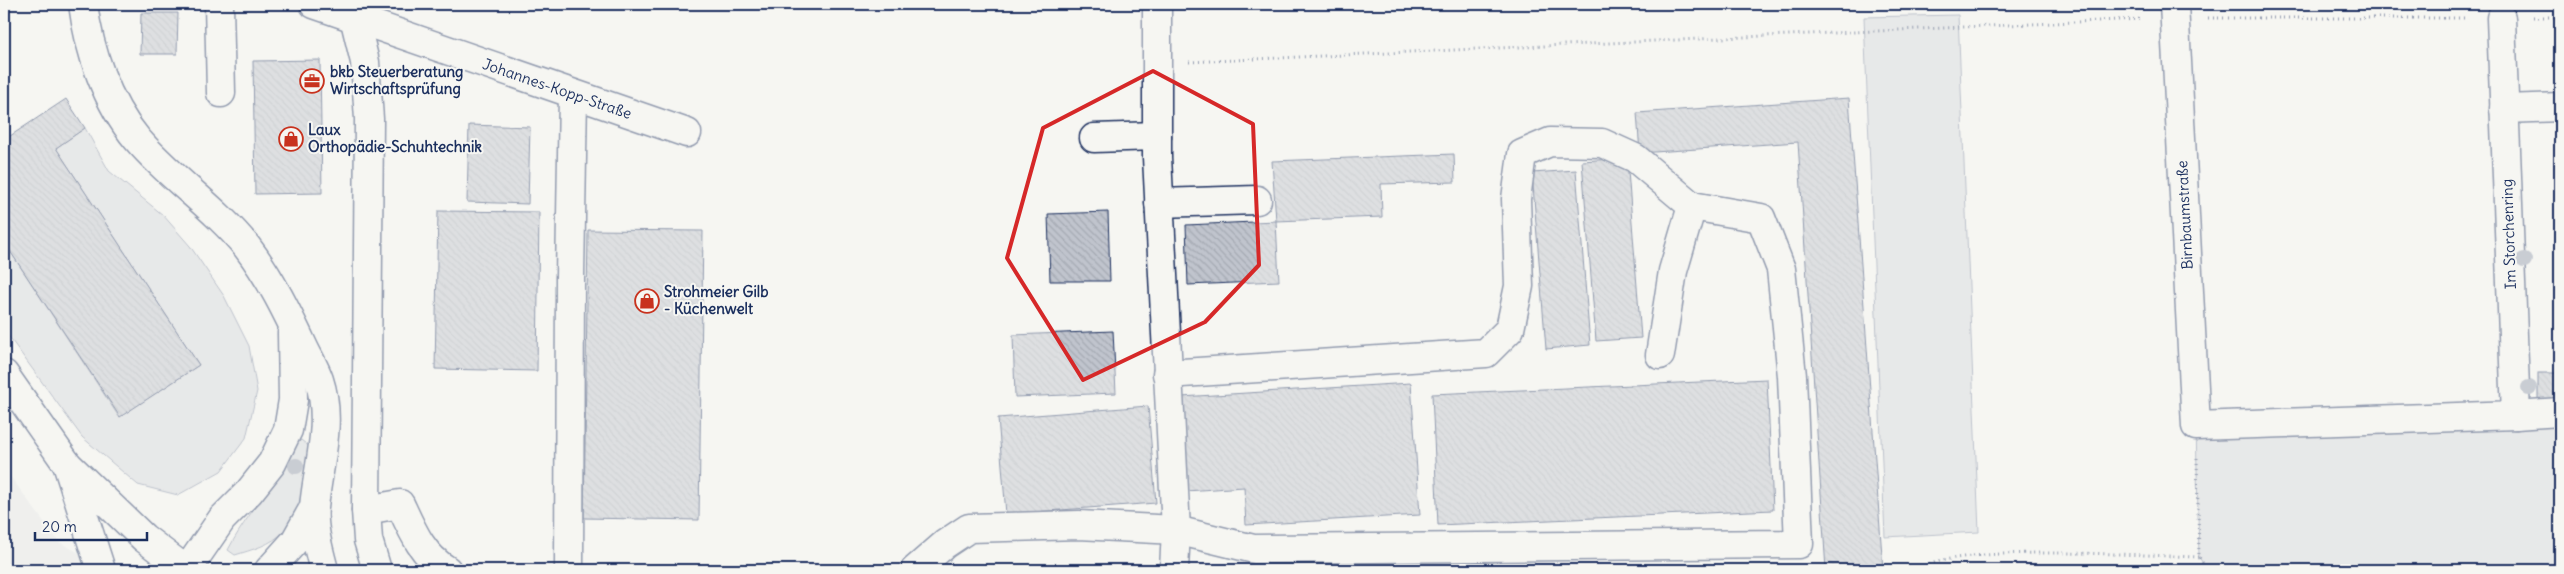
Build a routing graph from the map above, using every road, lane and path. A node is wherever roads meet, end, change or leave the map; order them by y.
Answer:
1 (83, 4) edge
2 (218, 4) edge
3 (314, 4) edge
4 (1157, 4) edge
5 (2174, 11) edge
6 (354, 17) junction
7 (2560, 17) edge
8 (2501, 18) junction
9 (1157, 64) junction
10 (221, 93) dead end
11 (574, 95) junction
12 (2560, 107) edge
13 (2504, 109) junction
14 (687, 134) dead end
15 (1094, 138) dead end
16 (1157, 147) junction
17 (1257, 200) dead end
18 (1159, 204) junction
19 (1692, 206) junction
20 (292, 322) junction
21 (1660, 355) dead end
22 (4, 374) edge
23 (1167, 374) junction
24 (2560, 412) edge
25 (2516, 415) junction
26 (2196, 426) junction
27 (67, 464) junction
28 (314, 509) junction
29 (366, 510) junction
30 (1176, 530) junction
31 (2199, 558) junction
32 (101, 570) edge
33 (186, 570) edge
34 (269, 570) edge
35 (324, 570) edge
36 (377, 570) edge
37 (447, 570) edge
38 (569, 570) edge
39 (915, 570) edge
40 (1174, 570) edge
41 (1921, 570) edge
42 (2207, 570) edge

1 - 20 street
2 - 10 street
3 - 6 street, Johannes-Kopp-Straße
4 - 9 street
5 - 8 path
5 - 9 path
5 - 26 street, Birnbaumstraße
6 - 11 street, Johannes-Kopp-Straße
6 - 29 street
7 - 8 path
8 - 13 street, Im Storchenring
9 - 16 street
11 - 14 street, Johannes-Kopp-Straße
11 - 38 street
12 - 13 street
13 - 25 street, Im Storchenring
15 - 16 street
16 - 18 street
17 - 18 street
18 - 23 street
19 - 21 street
19 - 23 street
19 - 30 street
20 - 28 street
20 - 33 street
22 - 27 street
23 - 30 street
24 - 25 street
25 - 26 street
26 - 31 path
27 - 32 street
27 - 33 street
28 - 34 street
28 - 35 street
29 - 36 street
29 - 37 street
30 - 39 street
30 - 40 street
31 - 41 path
31 - 42 path

